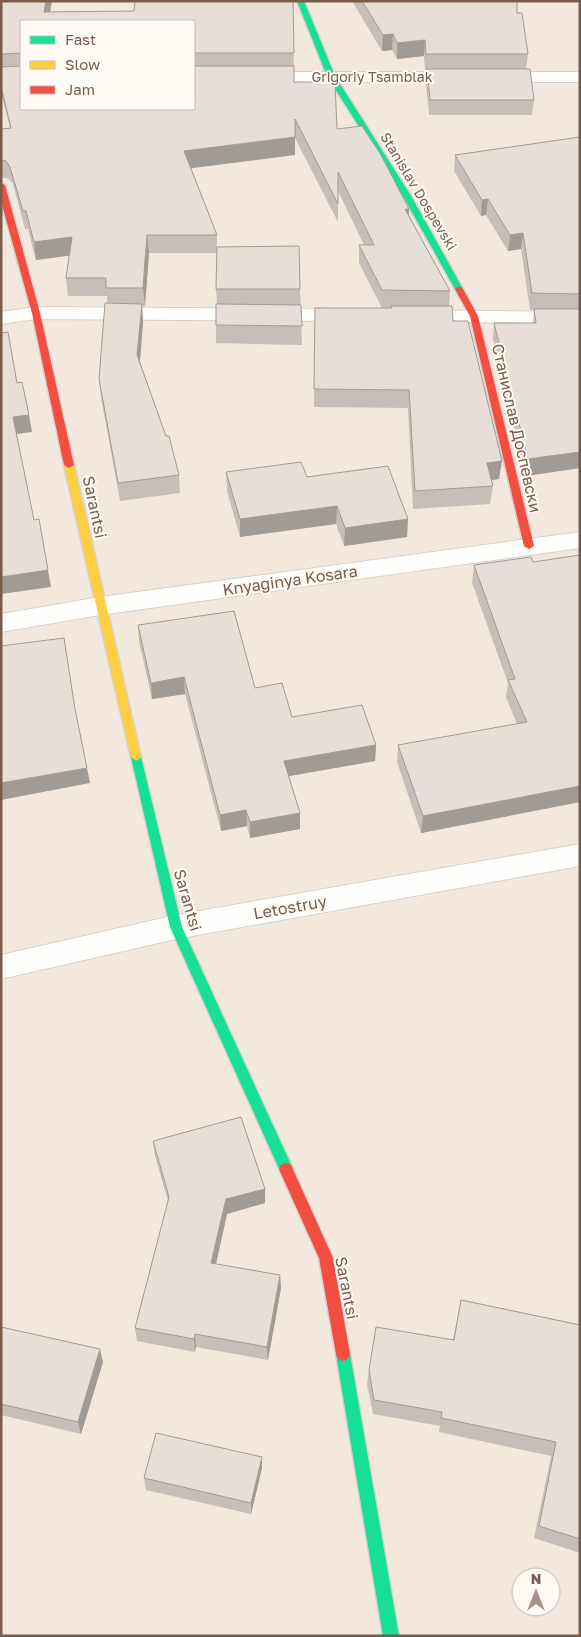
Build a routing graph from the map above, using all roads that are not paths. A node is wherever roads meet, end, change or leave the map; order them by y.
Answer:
1 (300, 1) edge
2 (331, 76) junction
3 (580, 76) edge
4 (195, 77) edge
5 (1, 185) edge
6 (36, 313) junction
7 (474, 316) junction
8 (1, 318) edge
9 (580, 318) edge
10 (580, 540) edge
11 (529, 546) junction
12 (100, 606) junction
13 (1, 623) edge
14 (580, 855) edge
15 (176, 927) junction
16 (1, 967) edge
17 (391, 1636) edge

1 - 2 street, Stanislav Dospevski
2 - 3 street, Grigoriy Tsamblak
2 - 4 street, Grigoriy Tsamblak
2 - 7 street, Stanislav Dospevski
5 - 6 street, Sarantsi
6 - 7 street
6 - 8 street
6 - 12 street, Sarantsi
7 - 9 street
7 - 11 street, Станислав Доспевски
10 - 11 street, Knyaginya Kosara
11 - 12 street, Knyaginya Kosara
12 - 13 street, Knyaginya Kosara
12 - 15 street, Sarantsi
14 - 15 street, Letostruy
15 - 16 street, Letostruy
15 - 17 street, Sarantsi

